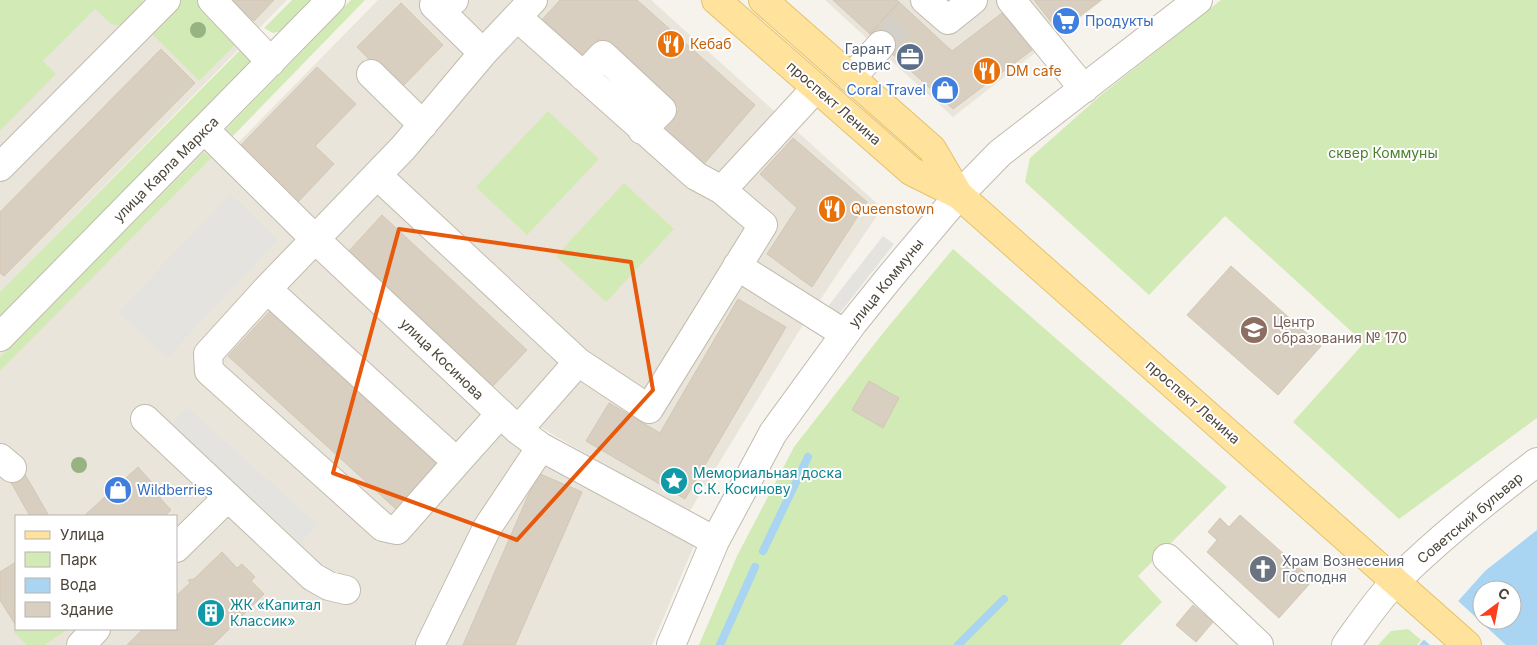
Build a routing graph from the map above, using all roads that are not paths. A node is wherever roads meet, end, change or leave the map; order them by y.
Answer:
1 (212, 0) edge
2 (331, 0) edge
3 (454, 0) edge
4 (716, 0) edge
5 (763, 0) edge
6 (973, 0) edge
7 (1011, 0) edge
8 (1198, 0) edge
9 (164, 1) edge
10 (919, 4) edge
11 (527, 5) edge
12 (881, 45) tunnel mouth
13 (483, 53) junction
14 (272, 62) junction
15 (371, 74) dead end
16 (851, 78) junction
17 (816, 88) junction
18 (1084, 89) junction
19 (422, 125) junction
20 (205, 130) junction
21 (0, 167) edge
22 (377, 175) junction
23 (722, 190) junction
24 (959, 195) junction
25 (316, 240) junction
26 (737, 266) junction
27 (267, 289) junction
28 (845, 334) junction
29 (0, 337) edge
30 (578, 362) junction
31 (145, 419) dead end
32 (509, 422) junction
33 (541, 447) junction
34 (457, 462) junction
35 (1537, 462) edge
36 (228, 497) junction
37 (716, 541) junction
38 (178, 546) edge
39 (1167, 558) dead end
40 (1396, 581) junction
41 (346, 590) dead end
42 (95, 630) edge
43 (81, 645) edge
44 (430, 645) edge
45 (671, 645) edge
46 (1259, 645) edge
47 (1346, 645) edge
48 (1467, 645) edge

1 - 14 street
2 - 14 street, улица Карла Маркса
3 - 13 street
4 - 17 main road, проспект Ленина
5 - 16 main road, проспект Ленина
6 - 10 street
7 - 18 street
8 - 18 street, улица Коммуны
9 - 21 street
11 - 13 street
11 - 23 street
12 - 16 street
13 - 19 street
14 - 20 street, улица Карла Маркса
15 - 19 street
16 - 24 main road, проспект Ленина
17 - 23 street
17 - 24 main road, проспект Ленина
18 - 24 street, улица Коммуны
19 - 22 street
20 - 25 street, улица Косинова
20 - 29 street, улица Карла Маркса
22 - 25 street
22 - 30 street
23 - 26 street
24 - 28 street, улица Коммуны
24 - 40 main road, проспект Ленина
25 - 27 street
25 - 32 street, улица Косинова
26 - 28 street
26 - 30 street
27 - 34 street
27 - 34 street
28 - 37 street, улица Коммуны
30 - 32 street
31 - 36 street
32 - 33 street, улица Косинова
32 - 34 street
33 - 37 street, улица Косинова
33 - 44 street
35 - 40 street, Советский бульвар
36 - 38 street
36 - 41 street
37 - 45 street, улица Коммуны
39 - 46 street
40 - 47 street, Советский бульвар
40 - 48 main road, проспект Ленина
42 - 43 street

